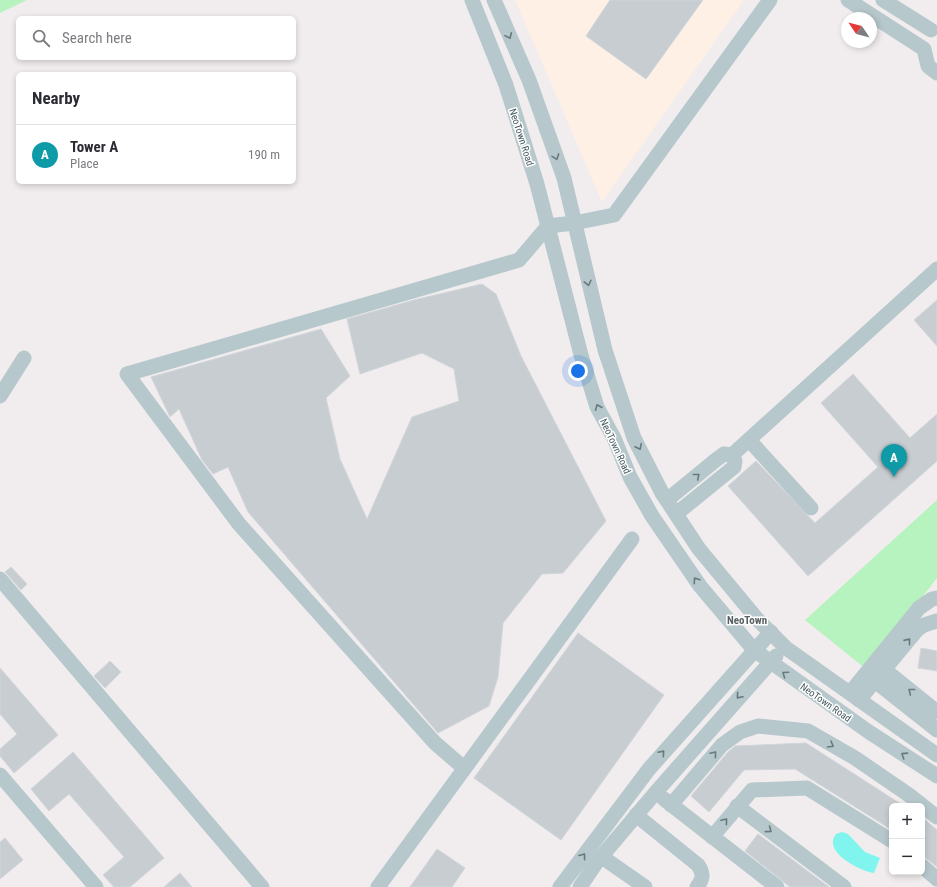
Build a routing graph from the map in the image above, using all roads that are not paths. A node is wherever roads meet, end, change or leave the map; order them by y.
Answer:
1 (472, 0) edge
2 (494, 0) edge
3 (770, 0) edge
4 (848, 0) edge
5 (883, 0) edge
6 (931, 30) dead end
7 (937, 73) edge
8 (574, 223) junction
9 (548, 226) junction
10 (936, 271) edge
11 (24, 358) dead end
12 (0, 396) edge
13 (749, 440) junction
14 (732, 455) junction
15 (667, 500) junction
16 (812, 508) dead end
17 (676, 514) junction
18 (632, 539) dead end
19 (0, 579) edge
20 (937, 598) edge
21 (937, 621) edge
22 (771, 632) junction
23 (786, 648) junction
24 (754, 650) junction
25 (769, 662) junction
26 (880, 676) junction
27 (854, 696) junction
28 (937, 712) edge
29 (937, 730) edge
30 (937, 755) edge
31 (464, 768) junction
32 (0, 775) edge
33 (937, 776) edge
34 (664, 800) junction
35 (738, 806) junction
36 (636, 815) junction
37 (937, 817) edge
38 (712, 837) junction
39 (889, 839) edge
40 (602, 857) junction
41 (925, 869) edge
42 (937, 879) edge
43 (587, 885) edge
44 (96, 887) edge
45 (262, 887) edge
46 (378, 887) edge
47 (560, 887) edge
48 (645, 887) edge
49 (697, 887) edge
50 (777, 887) edge
51 (844, 887) edge

1 - 9 street, NeoTown Road
2 -> 8 street, NeoTown Road
3 - 8 street
4 - 7 street
5 - 6 street
8 - 9 street
8 -> 15 street, NeoTown Road
24 -> 9 street, NeoTown Road
9 - 31 street
10 - 13 street
11 - 12 street
13 - 14 street
13 - 16 street
15 -> 14 street
14 - 17 street
15 - 17 street, NeoTown Road
17 - 22 street, NeoTown Road
18 - 31 street
19 - 45 street
20 - 27 street
26 -> 21 street
22 - 23 street, NeoTown Road
22 - 24 street
23 - 25 street
23 - 27 street, NeoTown Road
24 - 25 street, NeoTown Road
47 -> 24 street
33 -> 25 street, NeoTown Road
25 -> 34 street
26 - 27 street
28 -> 26 street
26 - 29 street
27 - 30 street, NeoTown Road
31 - 46 street
32 - 44 street
34 - 36 street
34 -> 37 street
34 - 38 street
38 -> 35 street
35 - 39 street
35 -> 51 street
36 - 40 street
36 - 49 street
38 - 50 street
40 - 43 street
40 - 48 street
41 - 42 street

